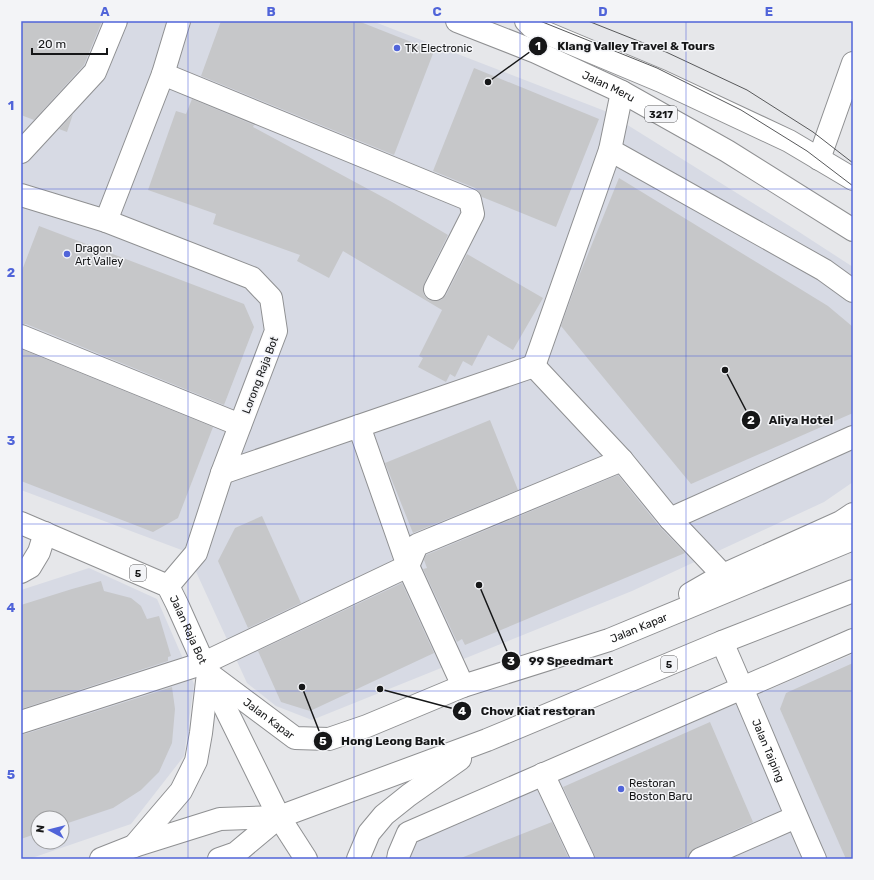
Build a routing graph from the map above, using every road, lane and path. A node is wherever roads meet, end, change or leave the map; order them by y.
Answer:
1 (116, 21) edge
2 (179, 21) edge
3 (457, 21) edge
4 (526, 21) edge
5 (853, 62) edge
6 (163, 74) junction
7 (622, 92) junction
8 (610, 150) junction
9 (21, 151) edge
10 (819, 159) junction
11 (853, 179) edge
12 (21, 195) edge
13 (106, 222) junction
14 (853, 230) edge
15 (435, 288) dead end
16 (853, 291) edge
17 (21, 336) edge
18 (534, 366) junction
19 (240, 425) junction
20 (359, 426) junction
21 (853, 437) edge
22 (622, 460) junction
23 (222, 473) junction
24 (853, 514) edge
25 (670, 519) junction
26 (21, 523) edge
27 (45, 533) junction
28 (853, 539) edge
29 (408, 566) junction
30 (21, 572) edge
31 (723, 575) junction
32 (168, 586) junction
33 (853, 591) edge
34 (609, 640) junction
35 (853, 640) edge
36 (722, 642) junction
37 (206, 668) junction
38 (463, 686) junction
39 (743, 688) junction
40 (21, 722) edge
41 (487, 740) junction
42 (543, 774) junction
43 (796, 817) junction
44 (279, 818) junction
45 (134, 846) junction
46 (101, 859) edge
47 (219, 859) edge
48 (306, 859) edge
49 (358, 859) edge
50 (398, 859) edge
51 (583, 859) edge
52 (700, 859) edge
53 (815, 859) edge

1 - 9 main road
2 - 6 main road
3 - 7 main road, Jalan Meru / 3217
4 - 10 main road
5 - 10 main road
6 - 13 main road
6 - 15 main road
7 - 8 main road
7 - 14 main road, Jalan Meru / 3217
8 - 16 main road
8 - 18 main road
10 - 11 main road
12 - 13 main road, Lorong Raja Bot
13 - 19 main road, Lorong Raja Bot
17 - 19 main road
18 - 20 main road
18 - 22 main road
19 - 23 main road, Lorong Raja Bot
20 - 23 main road
20 - 29 main road
21 - 25 main road
22 - 25 main road
22 - 29 main road
23 - 32 main road, Lorong Raja Bot
24 - 31 main road
25 - 31 main road
26 - 27 main road, Jalan Raja Bot / 5
27 - 30 main road
27 - 32 main road, Jalan Raja Bot / 5
28 - 34 main road, Jalan Kapar
29 - 37 main road
29 - 38 main road
31 - 34 main road
32 - 37 main road, Jalan Raja Bot
33 - 36 main road, 5
34 - 38 main road, Jalan Kapar
35 - 39 main road
36 - 39 main road, Jalan Taiping
36 - 41 main road, 5
37 - 38 main road, Jalan Kapar
37 - 40 main road
37 - 44 main road, Jalan Raja Bot
37 - 45 main road
39 - 42 main road
39 - 43 main road, Jalan Taiping
41 - 44 main road, 5
41 - 49 main road
42 - 50 main road
42 - 51 main road
43 - 52 main road
43 - 53 main road, Jalan Taiping
44 - 45 main road, 5
44 - 47 main road, 5
44 - 48 main road, Jalan Raja Bot
45 - 46 main road, 5

